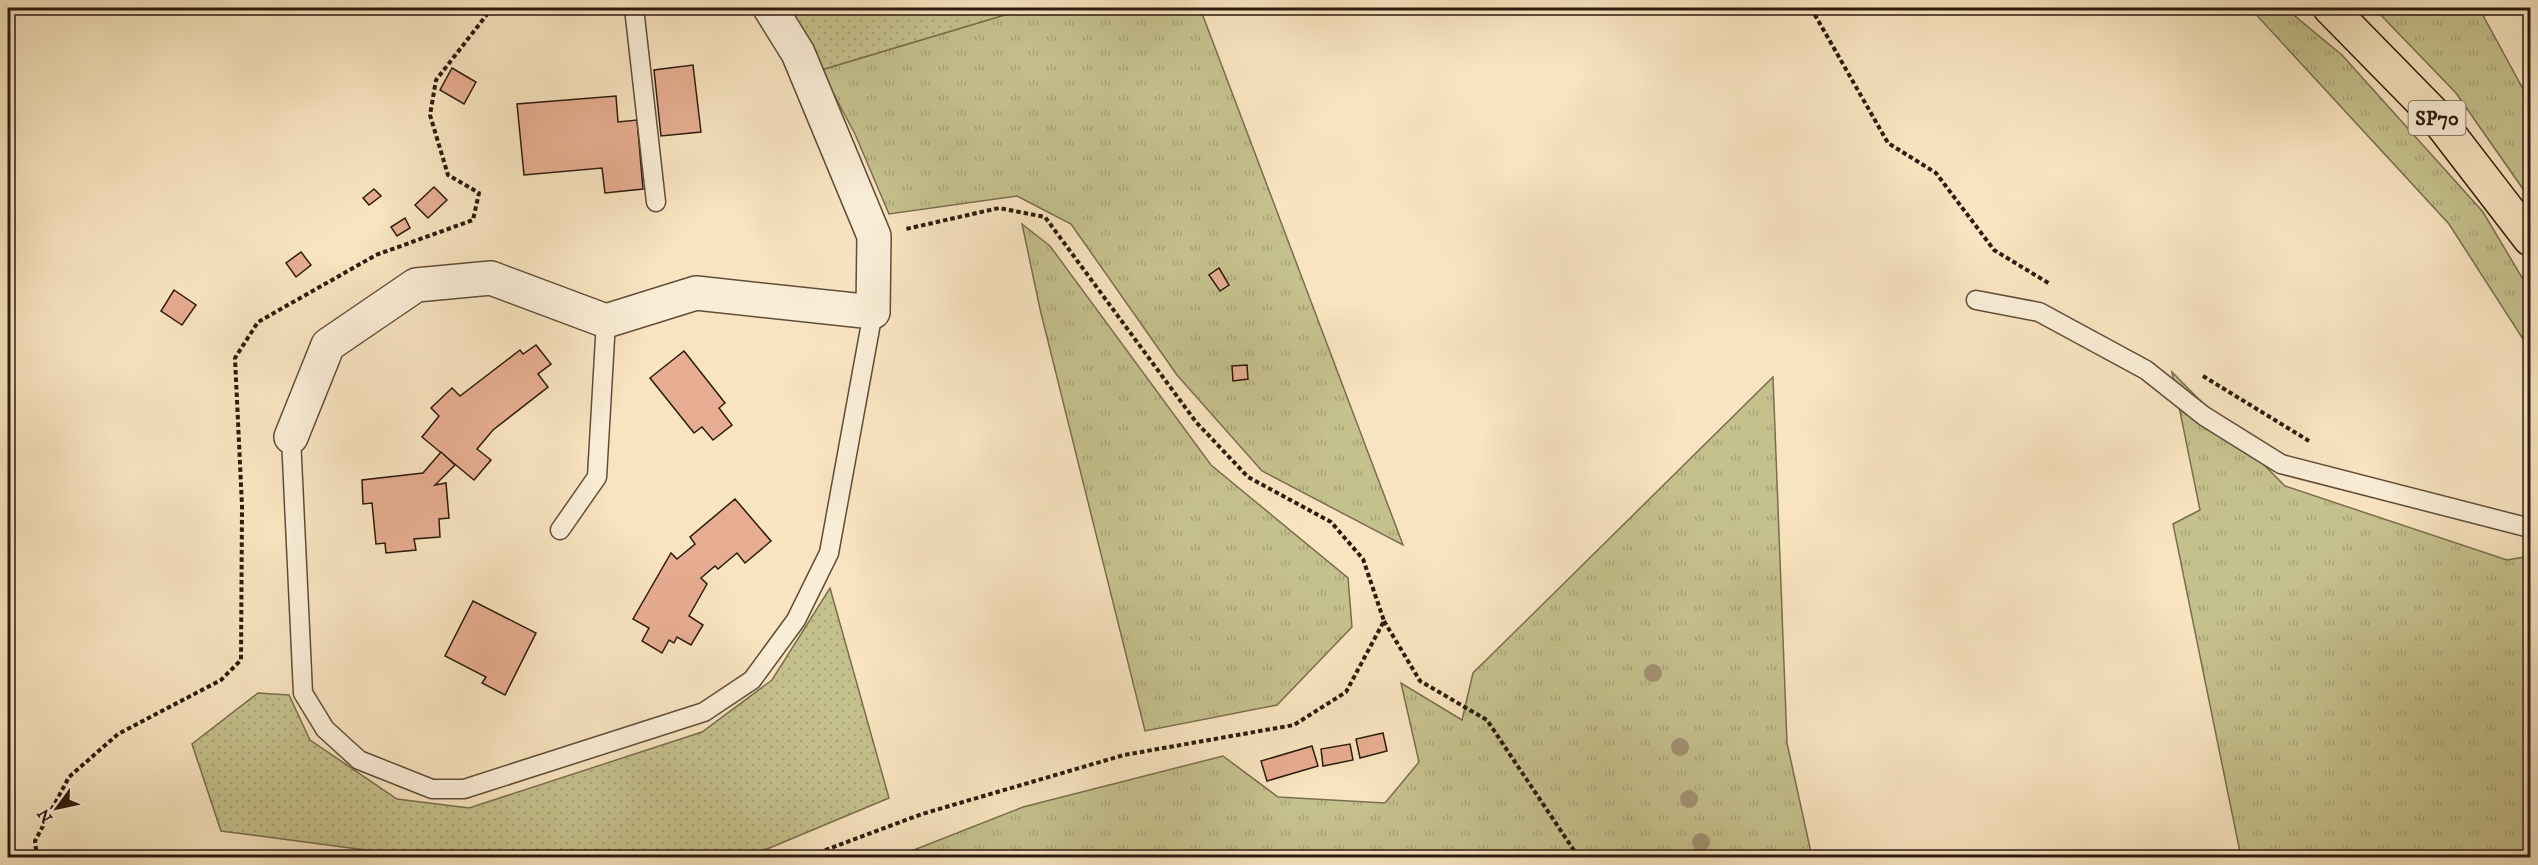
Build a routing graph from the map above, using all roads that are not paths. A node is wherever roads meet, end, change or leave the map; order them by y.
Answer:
1 (634, 8) edge
2 (770, 8) edge
3 (2330, 8) edge
4 (656, 202) dead end
5 (2530, 239) edge
6 (1976, 300) dead end
7 (873, 312) junction
8 (606, 321) junction
9 (291, 437) joint
10 (2530, 528) edge
11 (560, 530) dead end

1 - 4 lane
2 - 7 street
3 - 5 main road, SP70
6 - 10 lane
7 - 8 street
7 - 9 lane
8 - 9 street
8 - 11 lane

